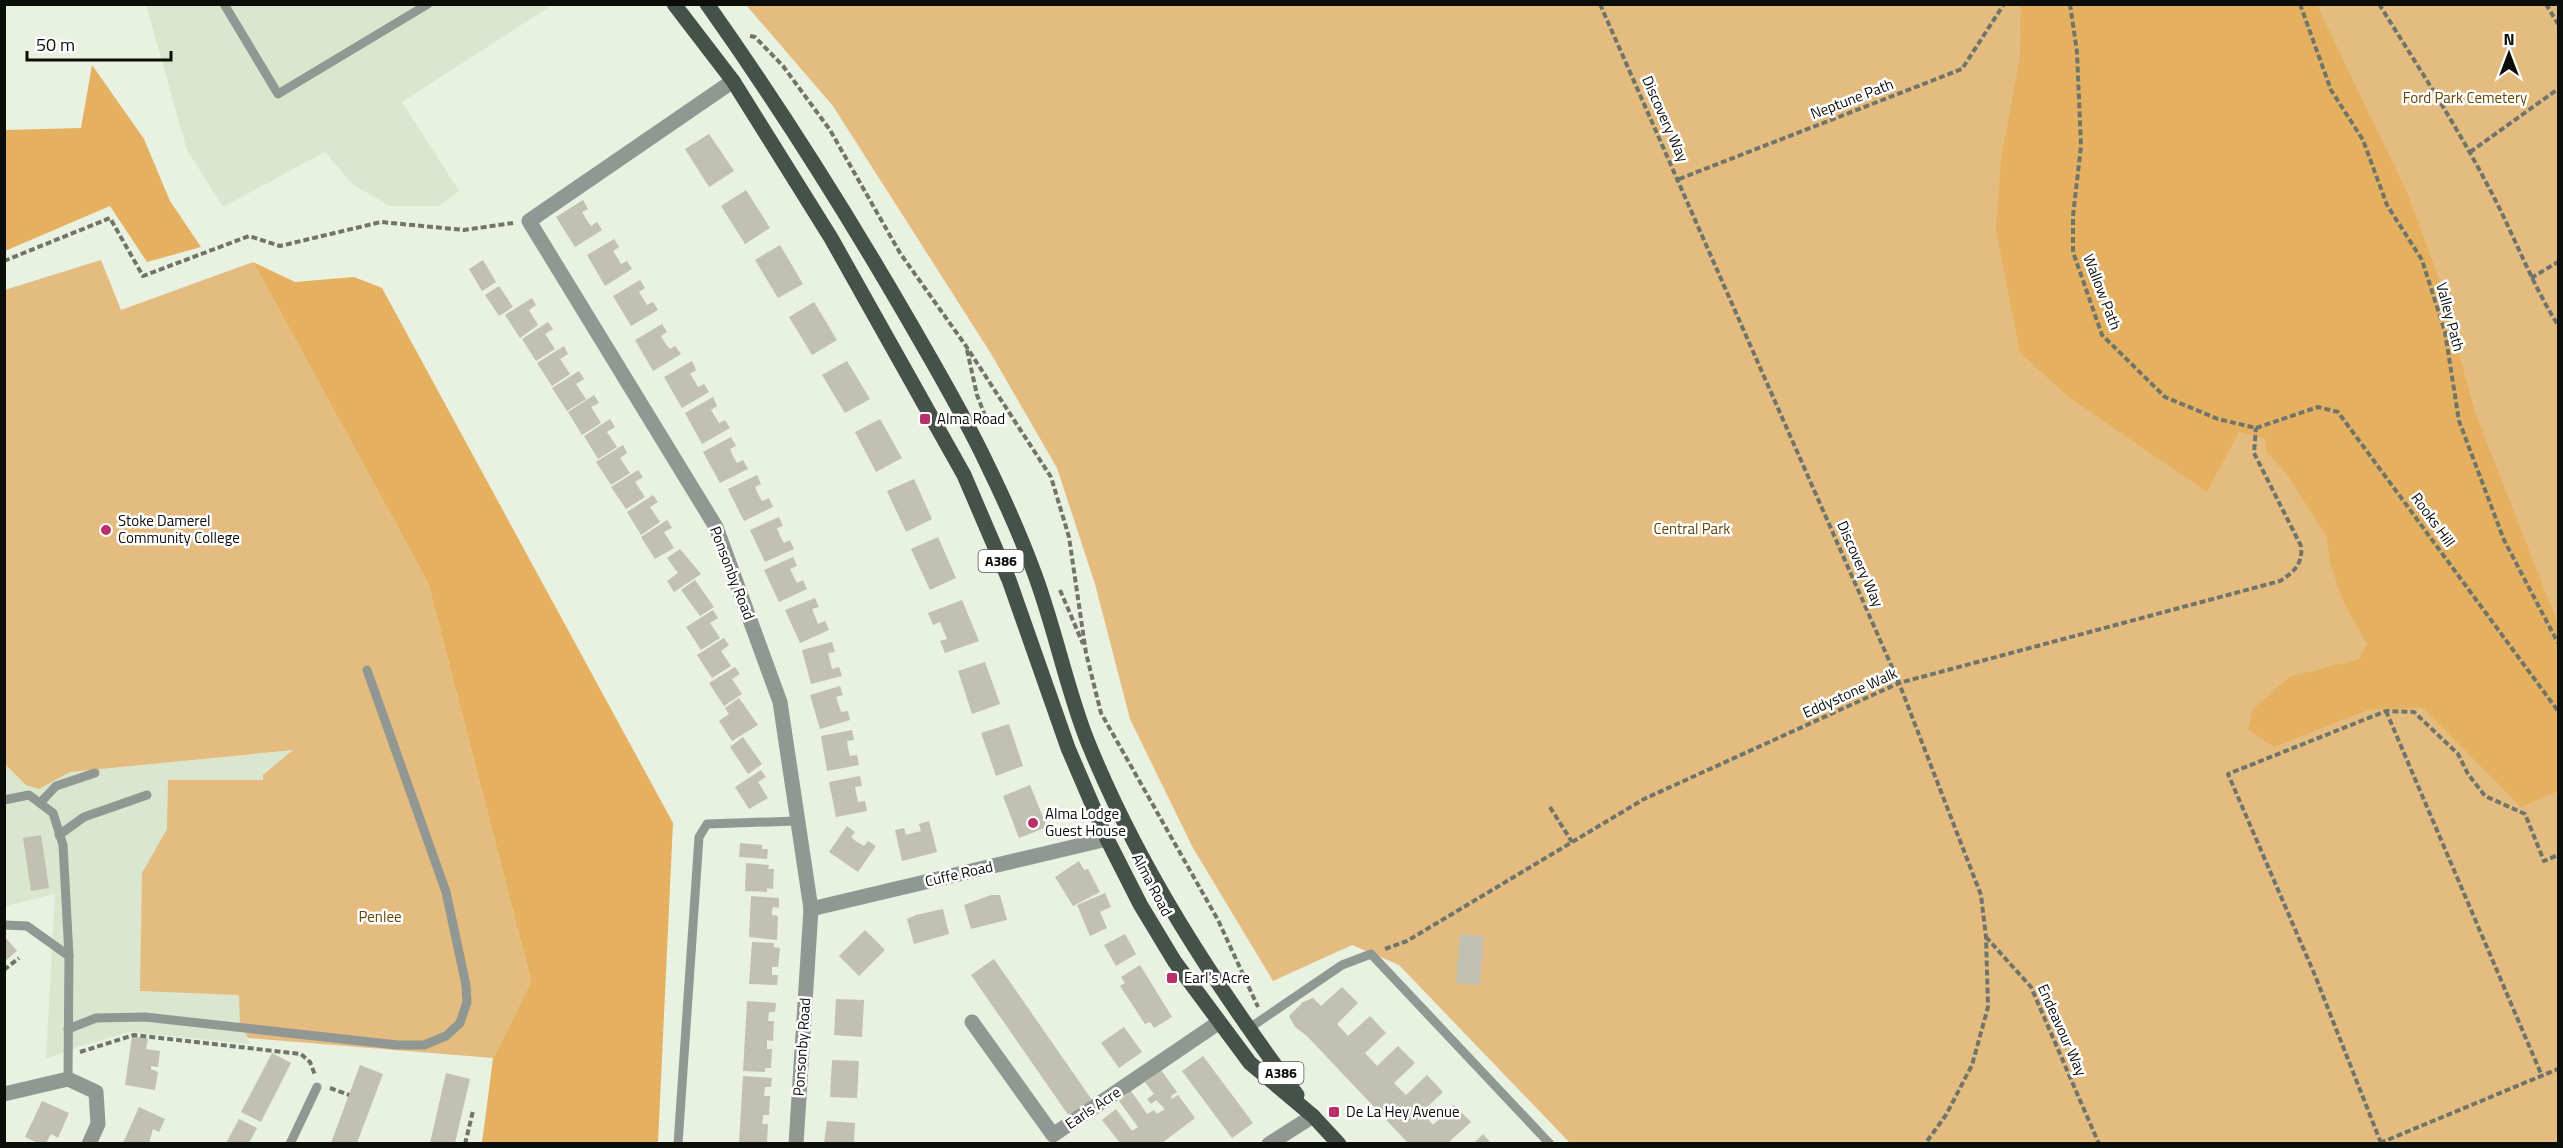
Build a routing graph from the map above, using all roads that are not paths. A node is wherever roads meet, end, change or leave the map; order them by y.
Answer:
1 (224, 4) edge
2 (428, 4) edge
3 (674, 4) edge
4 (706, 4) edge
5 (733, 81) junction
6 (367, 670) dead end
7 (95, 773) dead end
8 (147, 795) dead end
9 (4, 800) edge
10 (40, 803) junction
11 (797, 821) junction
12 (59, 835) junction
13 (1107, 839) junction
14 (811, 909) junction
15 (4, 925) edge
16 (69, 956) junction
17 (972, 1022) dead end
18 (1218, 1023) junction
19 (68, 1029) junction
20 (1248, 1029) junction
21 (68, 1079) junction
22 (317, 1087) road end
23 (4, 1094) edge
24 (1313, 1116) junction
25 (89, 1143) edge
26 (290, 1143) edge
27 (678, 1143) edge
28 (796, 1143) edge
29 (1269, 1143) edge
30 (1339, 1143) edge
31 (1550, 1143) edge

1 - 2 lane
3 - 5 main road, Alma Road / A386
4 - 20 main road, Alma Road / A386
5 - 11 street, Ponsonby Road
5 - 13 main road, Alma Road / A386
6 - 19 lane
7 - 10 lane
8 - 12 lane
9 - 10 lane
10 - 12 lane
11 - 14 street, Ponsonby Road
11 - 27 lane
12 - 16 lane
13 - 14 street, Cuffe Road
13 - 18 main road, Alma Road / A386
14 - 28 street, Ponsonby Road
15 - 16 lane
16 - 19 lane
17 - 18 street, Earls Acre
18 - 24 main road, Alma Road / A386
19 - 21 lane
20 - 24 main road, Alma Road / A386
20 - 31 lane
21 - 23 street
21 - 25 street
22 - 26 lane
24 - 29 street
24 - 30 main road, Alma Road / A386

